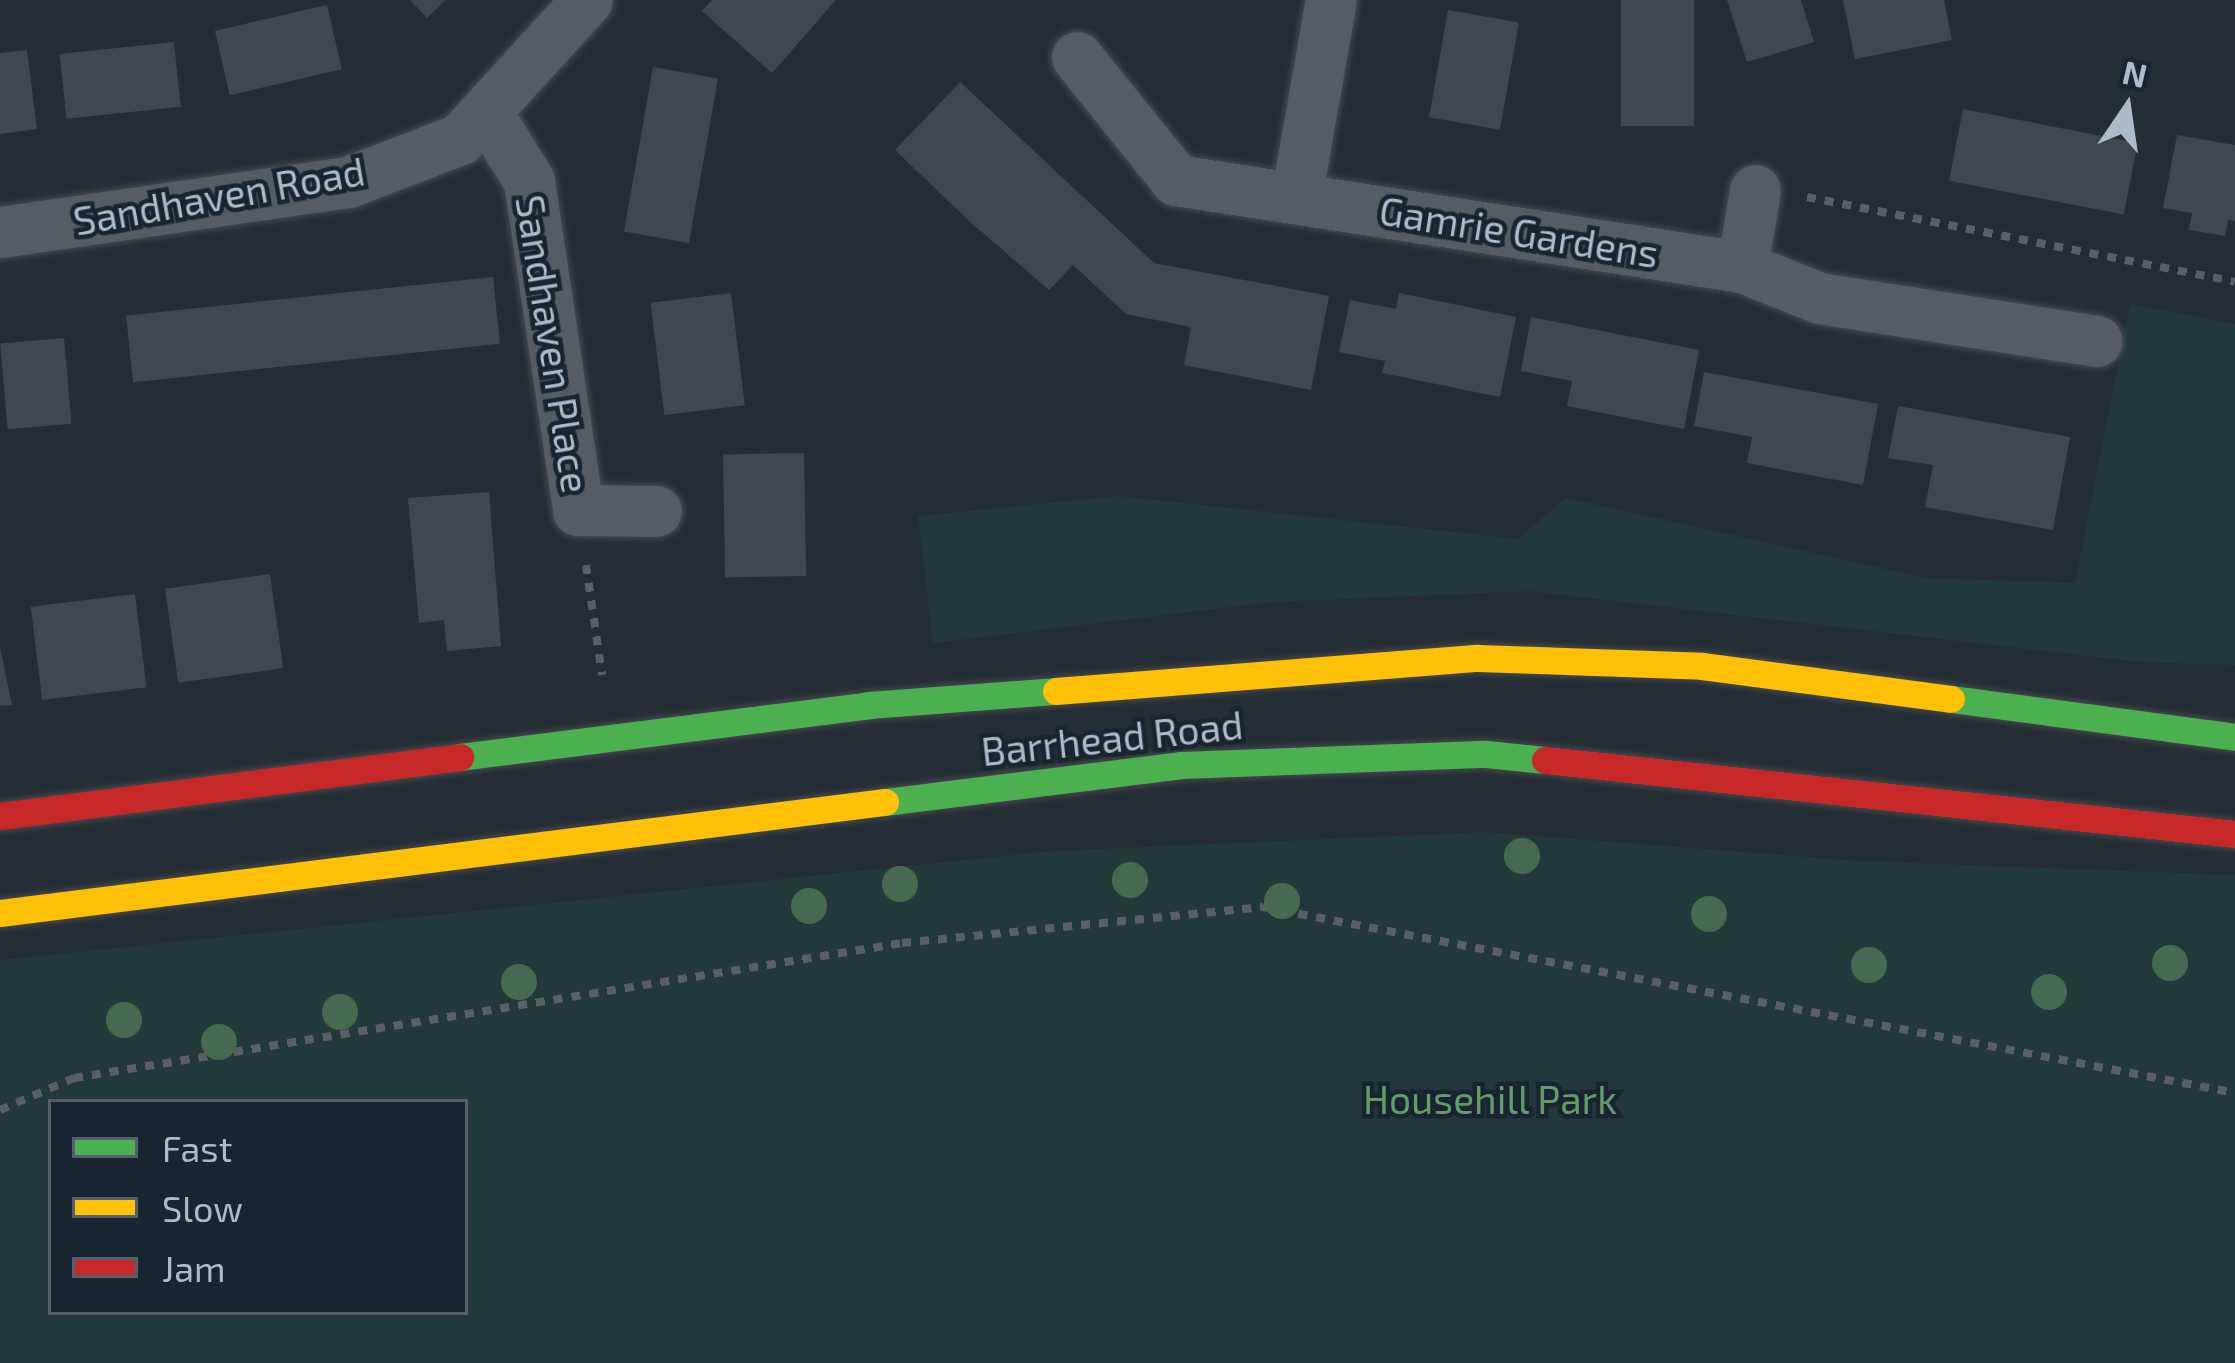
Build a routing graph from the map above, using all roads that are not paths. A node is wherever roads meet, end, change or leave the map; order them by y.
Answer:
1 (587, 0) edge
2 (1331, 0) edge
3 (1077, 57) dead end
4 (487, 113) junction
5 (1755, 190) road end
6 (1296, 198) junction
7 (0, 232) edge
8 (1742, 267) junction
9 (2098, 341) dead end
10 (656, 511) dead end
11 (2235, 737) edge
12 (0, 816) edge
13 (2235, 835) edge
14 (0, 913) edge

1 - 4 street, Sandhaven Road
2 - 6 street
3 - 6 street, Gamrie Gardens
4 - 7 street, Sandhaven Road
4 - 10 street, Sandhaven Place
5 - 8 street
6 - 8 street, Gamrie Gardens
8 - 9 street, Gamrie Gardens
11 - 12 main road, Barrhead Road
13 - 14 main road, Barrhead Road

